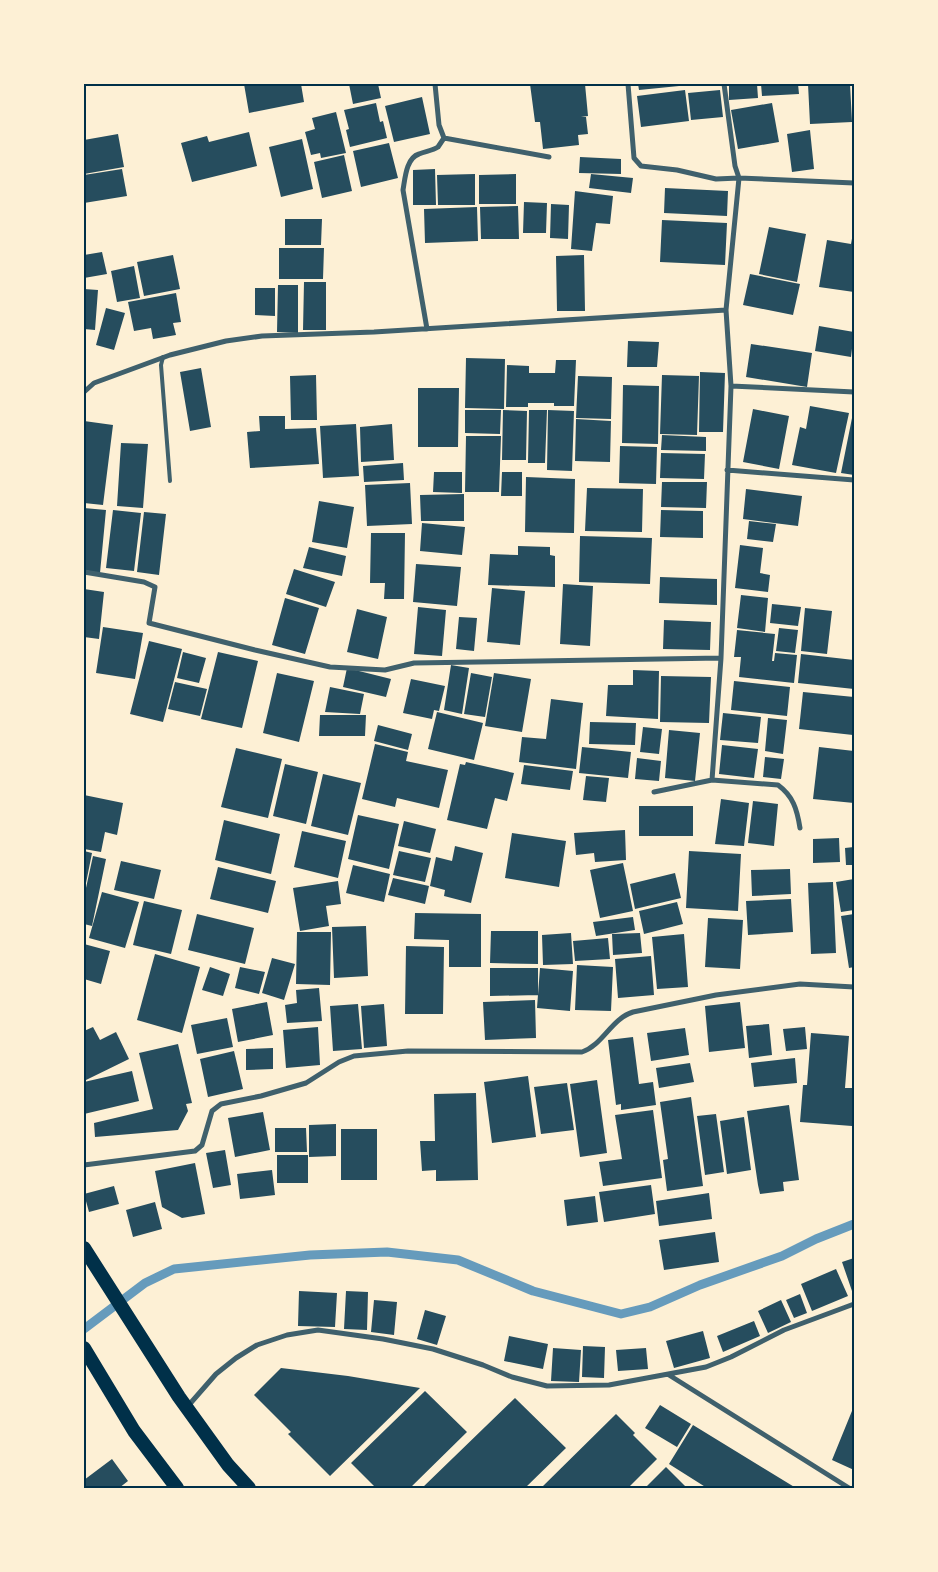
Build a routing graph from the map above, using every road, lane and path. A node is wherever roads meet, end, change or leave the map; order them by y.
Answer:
1 (435, 84) edge
2 (628, 84) edge
3 (724, 84) edge
4 (444, 138) junction
5 (549, 157) dead end
6 (739, 178) junction
7 (854, 183) edge
8 (726, 310) junction
9 (427, 329) junction
10 (163, 357) junction
11 (731, 386) junction
12 (84, 392) edge
13 (854, 392) edge
14 (727, 470) junction
15 (854, 480) edge
16 (170, 481) dead end
17 (84, 572) edge
18 (721, 658) junction
19 (712, 780) junction
20 (654, 792) dead end
21 (800, 828) dead end
22 (854, 987) edge
23 (84, 1165) edge
24 (84, 1248) edge
25 (854, 1304) edge
26 (84, 1348) edge
27 (669, 1375) junction
28 (183, 1402) junction
29 (177, 1488) edge
30 (249, 1488) edge
31 (849, 1488) edge

1 - 4 street
2 - 6 street
3 - 6 street
4 - 5 street
4 - 9 street
6 - 7 street
6 - 8 street
8 - 9 street
8 - 11 street
9 - 10 street
10 - 12 street
10 - 16 lane
11 - 13 street
11 - 14 street
14 - 15 street
14 - 18 street
17 - 18 street
18 - 19 street
19 - 20 street
19 - 21 street
22 - 23 street
24 - 28 highway
25 - 27 street
26 - 29 highway
27 - 28 street
27 - 31 street
28 - 30 highway

